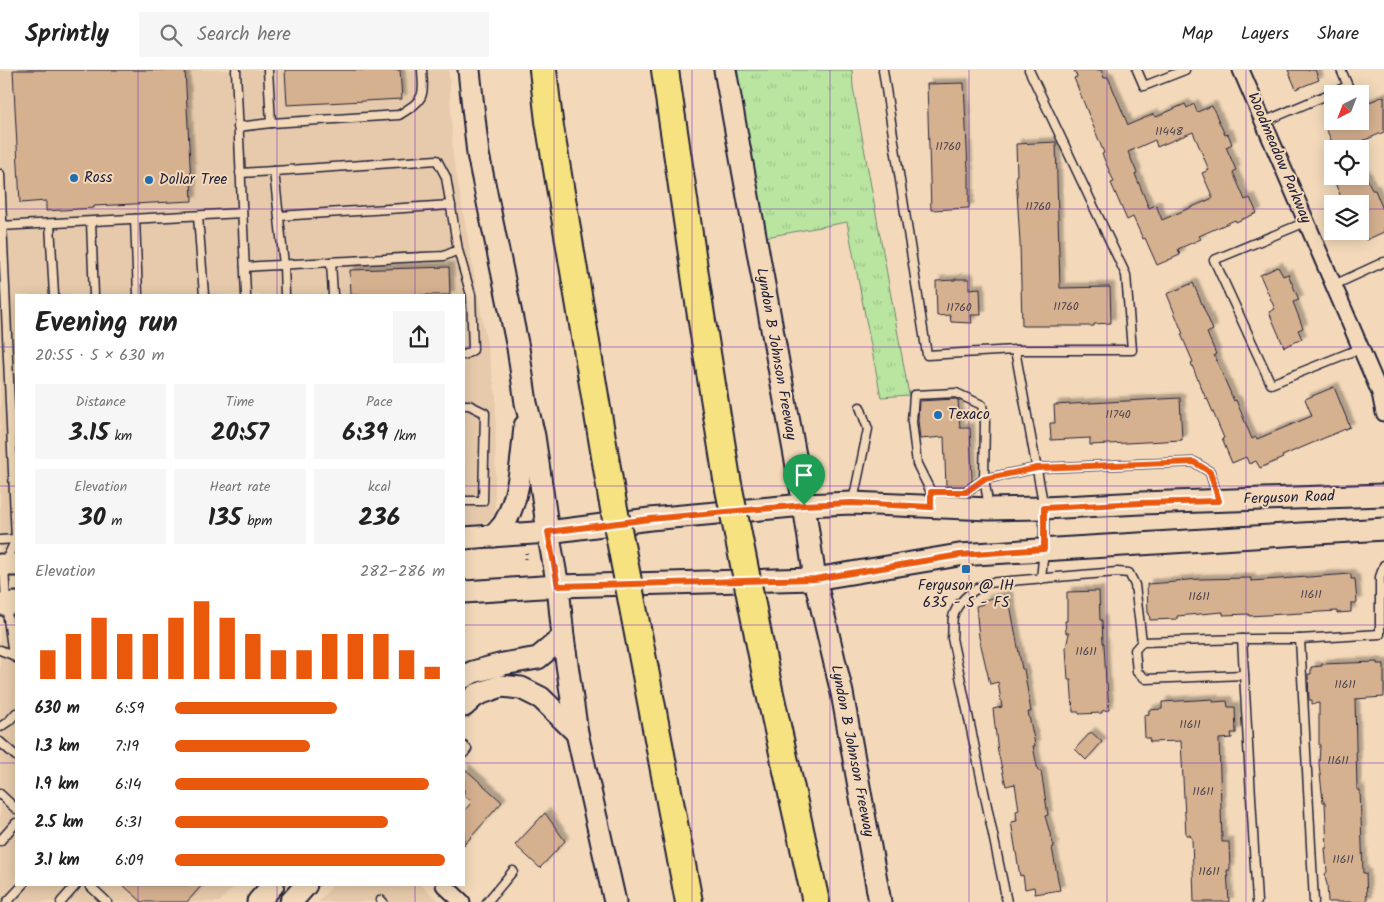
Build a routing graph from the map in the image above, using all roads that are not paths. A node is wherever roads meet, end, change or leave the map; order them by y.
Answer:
1 (236, 70) edge
2 (268, 70) edge
3 (422, 70) edge
4 (469, 70) edge
5 (533, 70) edge
6 (544, 70) edge
7 (666, 70) edge
8 (725, 70) edge
9 (883, 70) edge
10 (1029, 70) edge
11 (1137, 70) edge
12 (1185, 70) edge
13 (1241, 70) edge
14 (1341, 70) edge
15 (549, 121) junction
16 (1263, 122) junction
17 (271, 123) junction
18 (238, 127) junction
19 (274, 171) junction
20 (240, 173) junction
21 (0, 174) edge
22 (450, 205) junction
23 (242, 214) junction
24 (198, 216) junction
25 (279, 216) junction
26 (135, 219) junction
27 (91, 222) junction
28 (1306, 222) junction
29 (50, 224) junction
30 (1, 226) edge
31 (458, 250) junction
32 (331, 262) junction
33 (1384, 262) edge
34 (284, 265) junction
35 (244, 267) junction
36 (1334, 285) junction
37 (54, 294) edge
38 (94, 294) edge
39 (138, 294) edge
40 (204, 294) edge
41 (246, 294) edge
42 (285, 294) edge
43 (333, 294) edge
44 (4, 340) edge
45 (1361, 348) junction
46 (1015, 350) junction
47 (465, 354) edge
48 (526, 403) junction
49 (465, 405) edge
50 (860, 407) dead end
51 (1384, 413) edge
52 (13, 414) edge
53 (1037, 468) junction
54 (984, 479) junction
55 (1384, 495) edge
56 (15, 497) edge
57 (931, 499) junction
58 (465, 501) edge
59 (1219, 501) junction
60 (852, 503) junction
61 (804, 505) junction
62 (1044, 508) junction
63 (989, 509) junction
64 (1384, 529) edge
65 (548, 532) junction
66 (494, 536) junction
67 (465, 538) edge
68 (15, 539) edge
69 (0, 540) edge
70 (15, 542) edge
71 (1044, 549) junction
72 (7, 565) edge
73 (1384, 565) edge
74 (815, 579) junction
75 (1041, 579) junction
76 (558, 586) junction
77 (465, 592) edge
78 (7, 603) edge
79 (1382, 634) edge
80 (562, 637) junction
81 (1242, 639) junction
82 (1300, 639) junction
83 (1142, 642) junction
84 (0, 650) edge
85 (14, 656) edge
86 (1244, 674) junction
87 (465, 676) edge
88 (465, 705) edge
89 (15, 714) edge
90 (0, 727) edge
91 (577, 733) junction
92 (0, 742) edge
93 (15, 755) edge
94 (0, 794) edge
95 (15, 808) edge
96 (15, 824) edge
97 (0, 841) edge
98 (513, 871) dead end
99 (22, 886) edge
100 (75, 886) edge
101 (90, 886) edge
102 (272, 886) edge
103 (305, 886) edge
104 (445, 886) edge
105 (8, 902) edge
106 (61, 902) edge
107 (107, 902) edge
108 (258, 902) edge
109 (291, 902) edge
110 (462, 902) edge
111 (487, 902) edge
112 (615, 902) edge
113 (689, 902) edge
114 (816, 902) edge
115 (880, 902) edge
116 (1007, 902) edge
117 (1257, 902) edge
118 (1314, 902) edge

1 - 18 lane
2 - 17 lane
3 - 17 lane
4 - 48 main road
5 - 15 highway
6 - 15 highway
7 - 114 highway, bridge
8 - 61 main road, Lyndon B Johnson Freeway
9 - 46 lane
10 - 46 lane
11 - 12 lane
13 - 16 street, Woodmeadow Parkway
14 - 16 lane
15 - 113 highway, bridge
16 - 28 street, Woodmeadow Parkway
17 - 18 lane
18 - 20 lane
19 - 20 lane
19 - 22 lane
19 - 25 lane
20 - 23 lane
21 - 30 lane
22 - 25 lane
22 - 31 lane
23 - 24 lane
23 - 35 lane
24 - 26 lane
24 - 40 lane
25 - 34 lane
26 - 27 lane
26 - 39 lane
27 - 29 lane
27 - 38 lane
28 - 36 street, Woodmeadow Parkway
28 - 45 lane
29 - 30 lane
29 - 37 lane
30 - 44 lane
31 - 32 lane
31 - 47 lane
32 - 34 lane
32 - 43 lane
33 - 36 lane
34 - 35 lane
34 - 42 lane
35 - 41 lane
36 - 45 street, Woodmeadow Parkway
44 - 52 lane
45 - 51 street, Woodmeadow Parkway
46 - 53 lane
48 - 65 main road
48 - 66 main road
49 - 58 lane
50 - 60 lane
52 - 56 lane
53 - 54 lane
53 - 59 lane
53 - 62 lane
54 - 57 lane
54 - 57 lane
54 - 63 lane
55 - 59 main road, Ferguson Road
57 - 60 main road, Ferguson Road
57 - 63 main road, Ferguson Road
59 - 62 main road, Ferguson Road
60 - 61 main road, Ferguson Road
61 - 65 main road, Ferguson Road
61 - 74 main road, Lyndon B Johnson Freeway
62 - 63 main road, Ferguson Road
62 - 71 lane
64 - 71 main road
65 - 66 main road, Ferguson Road
65 - 76 main road
66 - 67 main road, Ferguson Road
68 - 69 lane
70 - 72 lane
71 - 74 main road
71 - 75 lane
72 - 78 lane
73 - 79 lane
74 - 76 main road
74 - 115 main road, Lyndon B Johnson Freeway
75 - 83 lane
75 - 116 lane
76 - 77 main road
76 - 80 main road
78 - 85 lane
79 - 82 lane
80 - 87 main road
80 - 91 main road
81 - 82 lane
81 - 83 lane
81 - 86 lane
82 - 118 lane
83 - 86 lane
84 - 85 lane
86 - 117 lane
88 - 91 main road
89 - 90 lane
91 - 112 main road
92 - 93 lane
94 - 95 lane
96 - 97 lane
98 - 111 lane
99 - 105 lane
100 - 106 lane
101 - 107 lane
102 - 108 main road
103 - 109 main road
104 - 110 street

